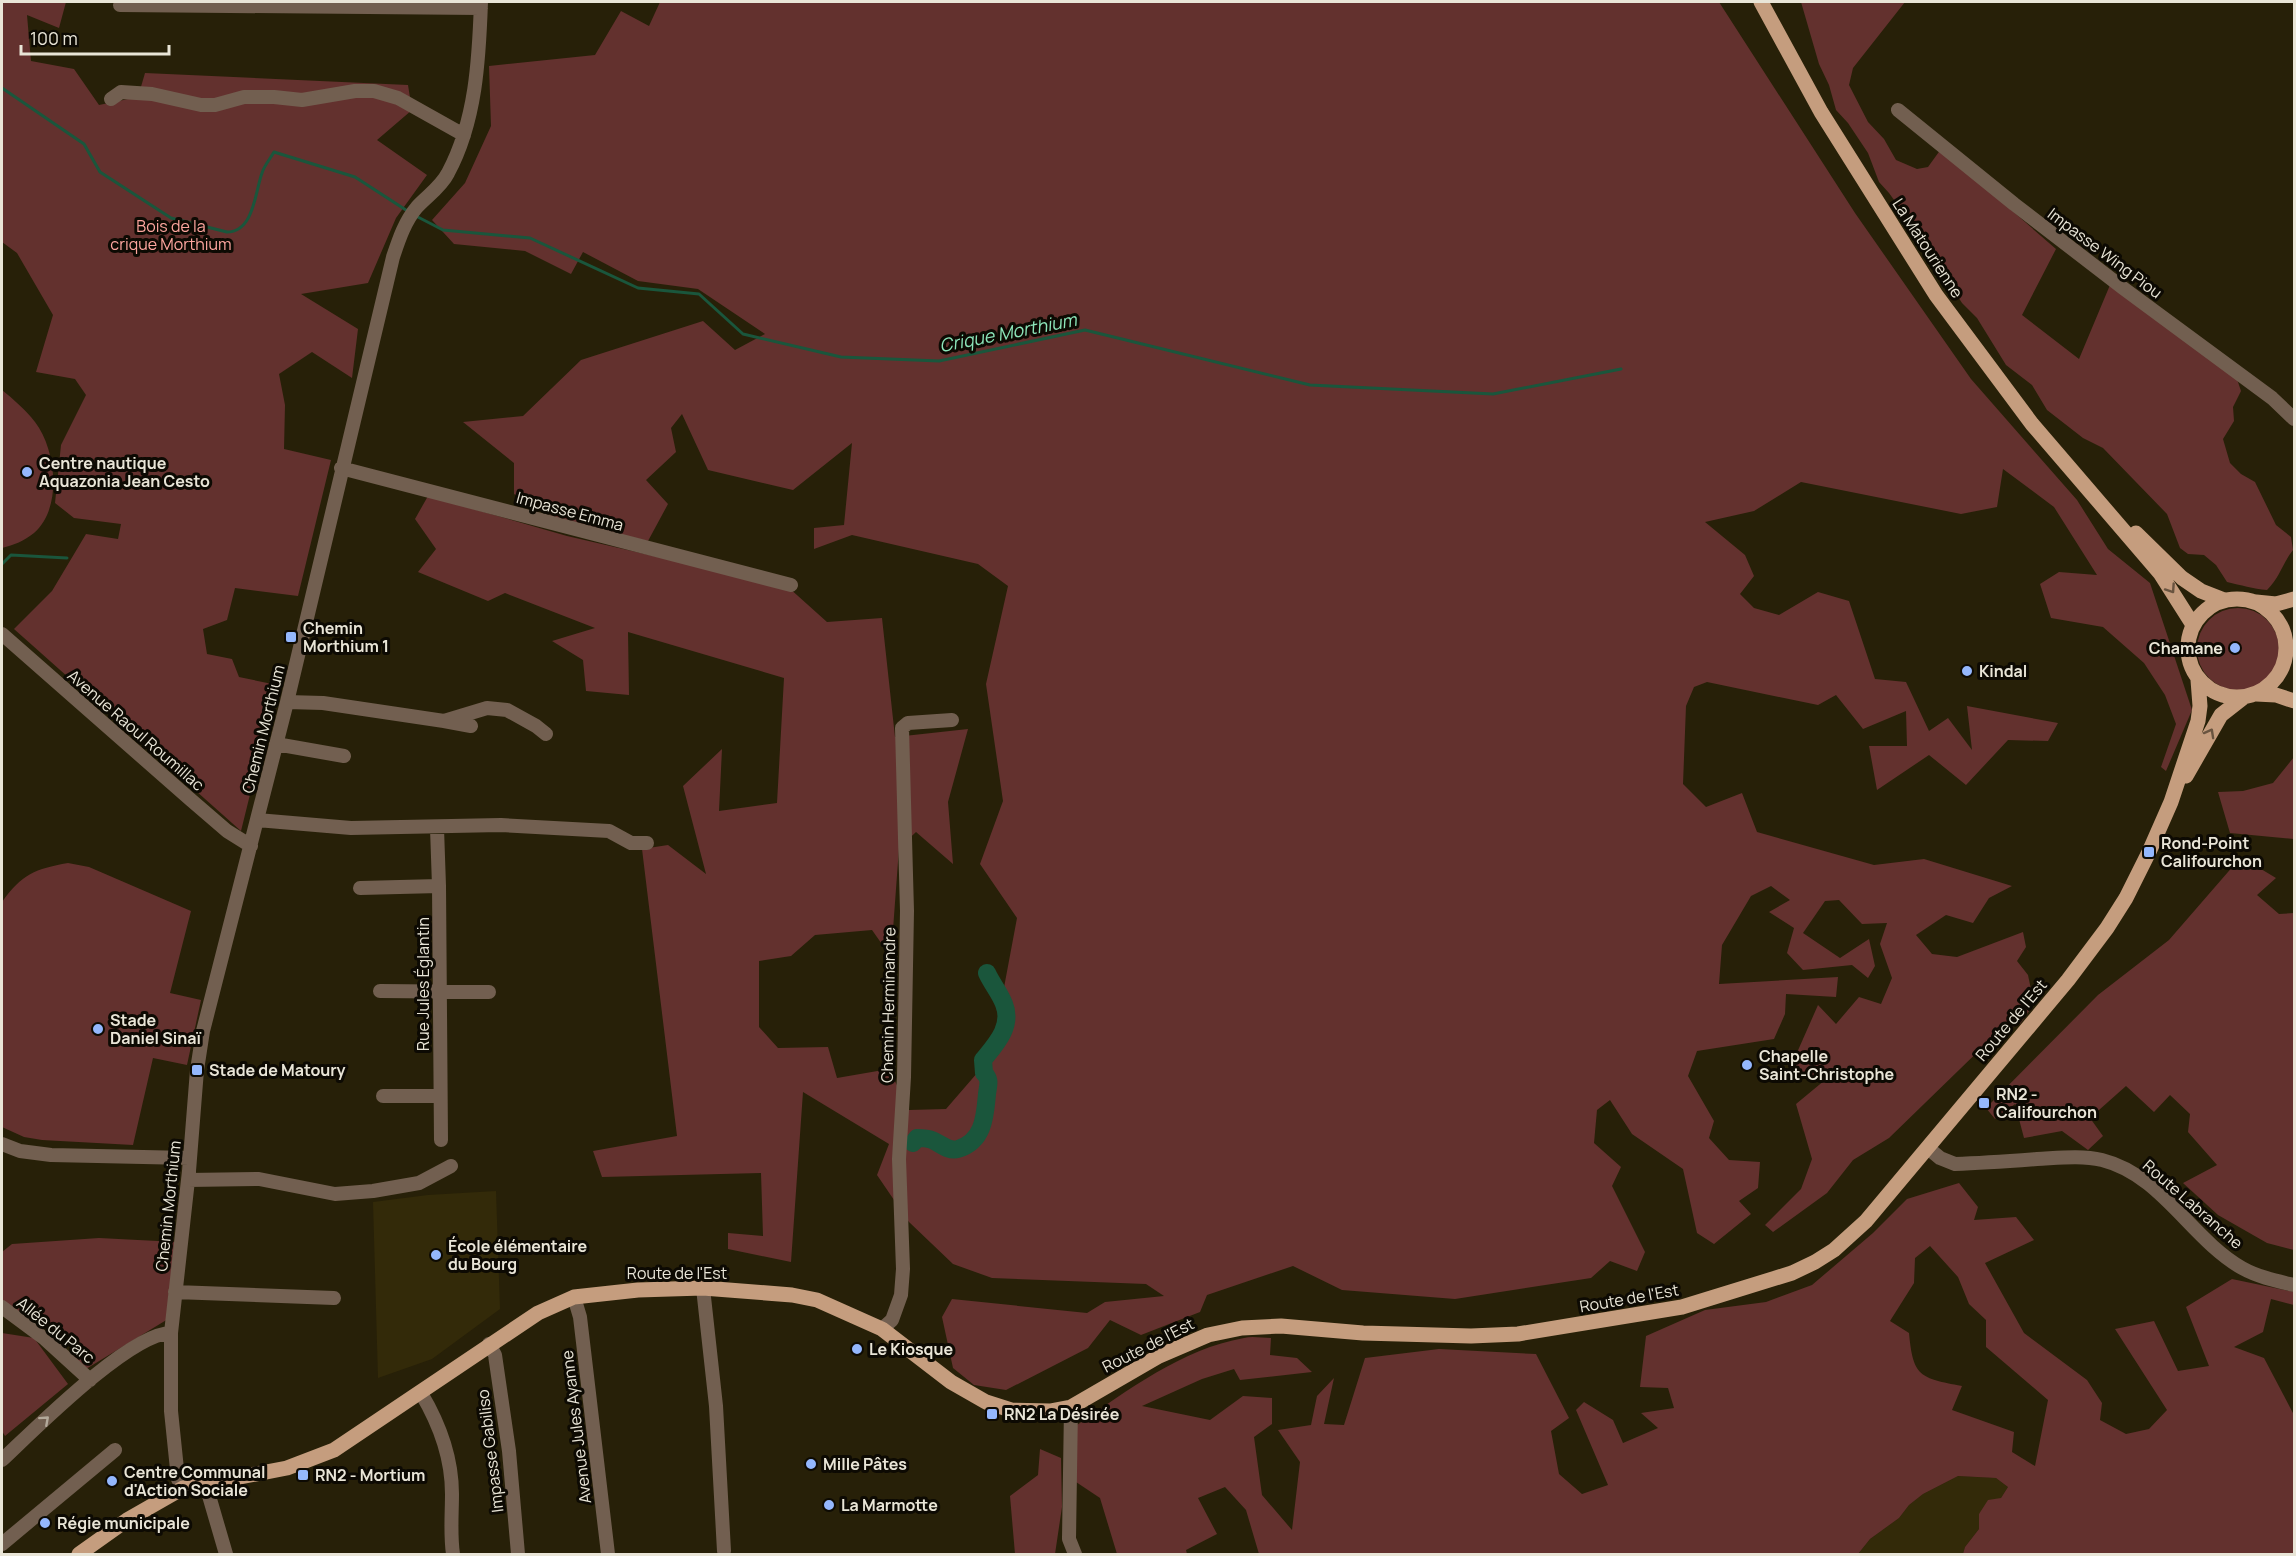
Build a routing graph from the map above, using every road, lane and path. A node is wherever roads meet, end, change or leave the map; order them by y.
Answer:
1 (1761, 2) edge
2 (120, 4) dead end
3 (481, 5) edge
4 (111, 99) dead end
5 (1899, 110) dead end
6 (464, 135) junction
7 (2295, 419) edge
8 (341, 468) junction
9 (2094, 495) junction
10 (791, 585) dead end
11 (2295, 599) edge
12 (2224, 600) junction
13 (2253, 602) junction
14 (2193, 625) junction
15 (2295, 627) edge
16 (2, 634) edge
17 (2286, 647) junction
18 (2295, 674) edge
19 (2198, 680) junction
20 (2250, 696) junction
21 (2295, 701) edge
22 (287, 702) junction
23 (952, 720) dead end
24 (444, 721) junction
25 (471, 726) dead end
26 (546, 734) dead end
27 (276, 744) junction
28 (344, 756) dead end
29 (2171, 802) junction
30 (257, 820) junction
31 (437, 828) junction
32 (647, 843) dead end
33 (251, 846) junction
34 (440, 886) junction
35 (360, 888) dead end
36 (380, 992) dead end
37 (489, 992) dead end
38 (439, 993) junction
39 (383, 1096) dead end
40 (440, 1096) junction
41 (441, 1140) dead end
42 (2, 1144) edge
43 (1928, 1148) junction
44 (189, 1158) junction
45 (451, 1166) dead end
46 (188, 1180) junction
47 (2295, 1284) edge
48 (704, 1288) junction
49 (176, 1292) junction
50 (574, 1297) junction
51 (334, 1298) dead end
52 (2, 1307) edge
53 (882, 1329) junction
54 (171, 1333) junction
55 (489, 1344) junction
56 (90, 1380) junction
57 (421, 1393) junction
58 (1071, 1407) junction
59 (115, 1450) dead end
60 (2, 1460) edge
61 (205, 1482) junction
62 (183, 1488) junction
63 (2, 1544) edge
64 (724, 1551) dead end
65 (79, 1554) edge
66 (226, 1554) edge
67 (453, 1554) edge
68 (518, 1554) edge
69 (608, 1554) edge
70 (1075, 1554) edge

1 - 9 main road, La Matourienne
2 - 3 street
3 - 6 street, Chemin Morthium
4 - 6 street
5 - 7 street, Impasse Wing Piou
6 - 8 street, Chemin Morthium
8 - 10 street, Impasse Emma
8 - 22 street, Chemin Morthium
9 - 12 main road, La Matourienne
9 -> 14 main road, La Matourienne
11 - 13 main road
12 - 13 main road
12 - 14 main road
13 - 17 main road
14 - 19 main road
15 - 17 main road
16 - 33 street, Avenue Raoul Roumillac
17 - 18 main road
17 - 20 main road
19 - 20 main road
19 - 29 main road, Route de l'Est
20 - 21 main road
29 -> 20 main road, Route de l'Est
22 - 24 street
22 - 27 street, Chemin Morthium
23 - 53 street, Chemin Herminandre
24 - 25 street
24 - 26 street
27 - 28 street
27 - 30 street, Chemin Morthium
29 - 43 main road, Route de l'Est
30 - 31 street
30 - 33 street, Chemin Morthium
31 - 32 street
31 - 34 street, Rue Jules Églantin
33 - 44 street, Chemin Morthium
34 - 35 street
34 - 38 street, Rue Jules Églantin
36 - 38 street
37 - 38 street
38 - 40 street, Rue Jules Églantin
39 - 40 street
40 - 41 street, Rue Jules Églantin
42 - 44 street
43 - 47 street, Route Labranche
43 - 58 main road, Route de l'Est
44 - 46 street, Chemin Morthium
45 - 46 street
46 - 49 street, Chemin Morthium
48 - 50 main road, Route de l'Est
48 - 53 main road, Route de l'Est
48 - 64 street
49 - 51 street
49 - 54 street, Chemin Morthium
50 - 55 main road, Route de l'Est
50 - 69 street, Avenue Jules Ayanne
52 - 56 street, Allée du Parc
53 - 58 main road, Route de l'Est
54 - 56 street
54 - 62 street, Chemin Morthium
55 - 57 main road, Route de l'Est
55 - 68 street, Impasse Gabiliso
60 -> 56 street
57 - 61 main road, Route de l'Est
57 - 67 street
58 - 70 street
59 - 63 street
61 - 62 main road, Route de l'Est
61 - 66 street
62 - 65 main road, Route de l'Est

